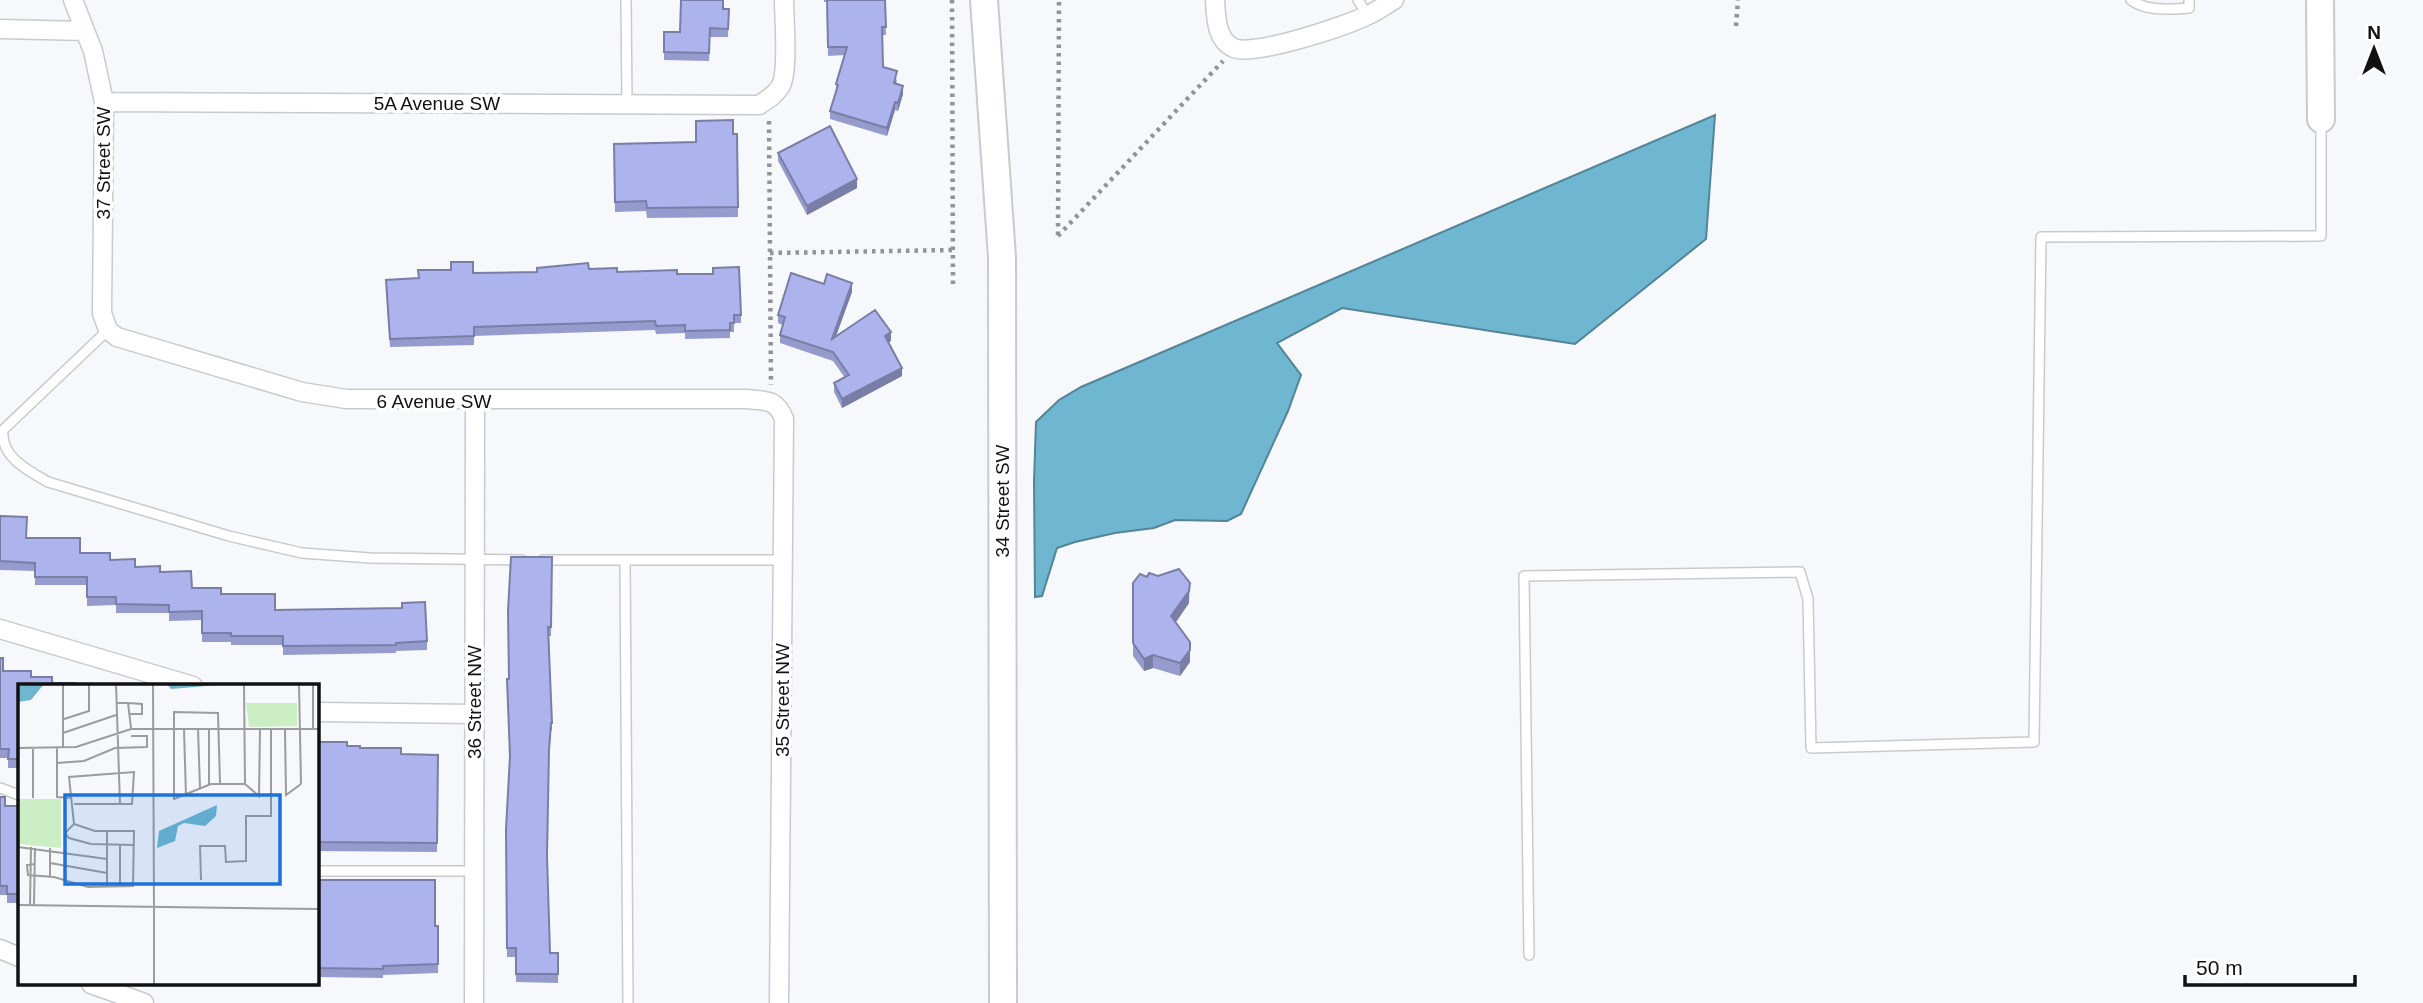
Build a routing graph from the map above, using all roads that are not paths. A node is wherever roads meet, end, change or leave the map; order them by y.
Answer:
1 (73, 0) edge
2 (626, 0) edge
3 (784, 0) edge
4 (984, 0) edge
5 (1215, 0) edge
6 (1394, 0) edge
7 (2131, 0) edge
8 (2189, 0) edge
9 (2320, 0) edge
10 (1363, 8) edge
11 (0, 29) edge
12 (85, 31) junction
13 (104, 103) junction
14 (627, 104) junction
15 (2321, 119) joint
16 (108, 330) junction
17 (475, 401) junction
18 (771, 402) joint
19 (476, 559) junction
20 (783, 560) junction
21 (625, 561) junction
22 (0, 629) edge
23 (186, 684) edge
24 (318, 712) edge
25 (474, 715) junction
26 (0, 788) edge
27 (18, 795) edge
28 (318, 871) edge
29 (474, 871) junction
30 (0, 949) edge
31 (1529, 955) dead end
32 (18, 957) edge
33 (97, 986) edge
34 (144, 1003) edge
35 (474, 1003) edge
36 (628, 1003) edge
37 (779, 1003) edge
38 (1003, 1003) edge

1 - 12 street, 37 Street SW
2 - 14 lane
3 - 14 street, 5A Avenue SW
4 - 38 main road, 34 Street SW
5 - 10 street
6 - 10 street
7 - 8 lane
9 - 15 main road
11 - 12 street
12 - 13 street, 37 Street SW
13 - 14 street, 5A Avenue SW
13 - 16 street, 37 Street SW
15 - 31 lane
16 - 17 street, 6 Avenue SW
16 - 19 lane
17 - 18 street, 6 Avenue SW
17 - 19 street, 36 Street NW
18 - 20 street, 35 Street NW
19 - 21 lane
19 - 25 street, 36 Street NW
20 - 21 lane
20 - 37 street, 35 Street NW
21 - 36 lane
22 - 23 street
24 - 25 street
25 - 29 street, 36 Street NW
26 - 27 lane
28 - 29 lane
29 - 35 street, 36 Street NW
30 - 32 street
33 - 34 street

